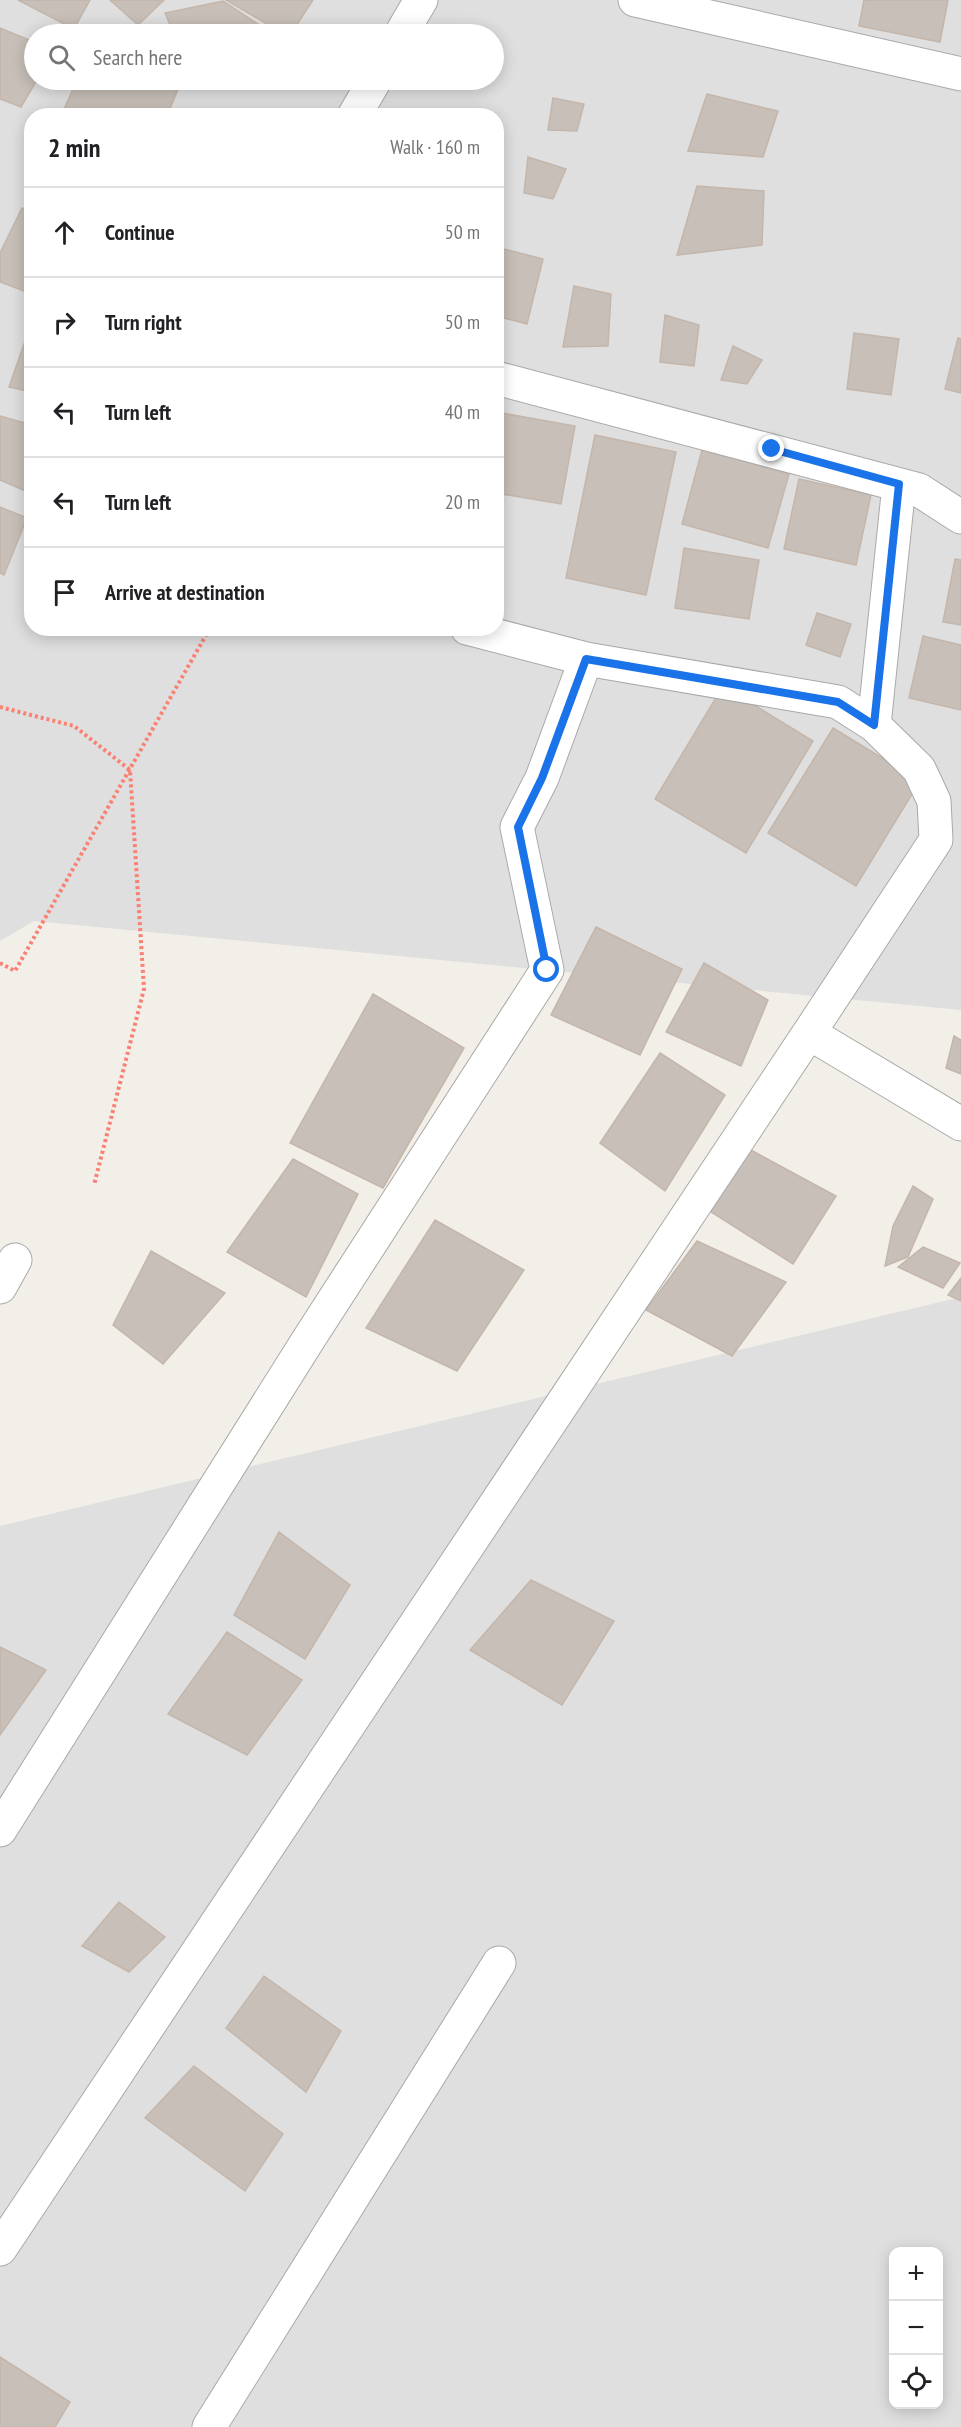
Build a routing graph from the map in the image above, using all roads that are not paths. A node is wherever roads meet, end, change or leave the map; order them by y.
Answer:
1 (421, 0) edge
2 (636, 0) edge
3 (407, 24) edge
4 (961, 74) edge
5 (369, 90) edge
6 (359, 108) edge
7 (504, 380) edge
8 (899, 484) junction
9 (961, 517) edge
10 (498, 636) edge
11 (586, 659) junction
12 (874, 725) junction
13 (809, 1033) junction
14 (961, 1124) edge
15 (0, 1830) edge
16 (499, 1963) dead end
17 (0, 2249) edge
18 (209, 2427) edge

1 - 3 street
2 - 4 street
5 - 6 street
7 - 8 street
8 - 9 street
8 - 12 street
10 - 11 street
11 - 12 street
11 - 15 street
12 - 13 street
13 - 14 street
13 - 17 street
16 - 18 street

